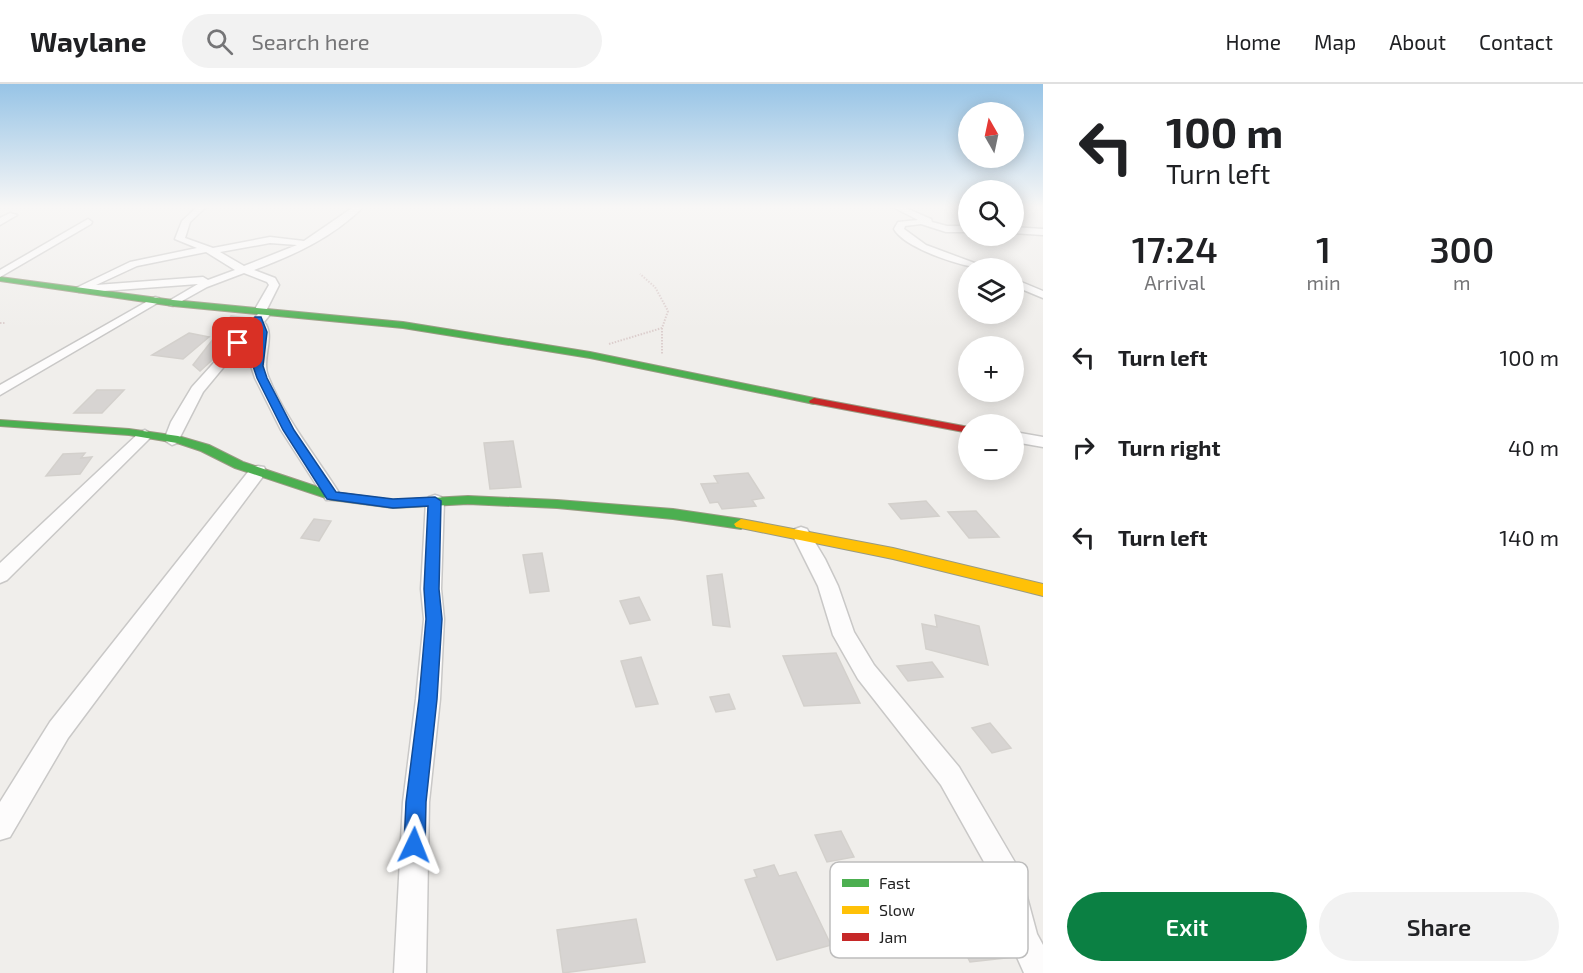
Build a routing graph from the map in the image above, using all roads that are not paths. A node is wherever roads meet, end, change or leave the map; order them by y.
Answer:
1 (48, 247) edge
2 (165, 247) edge
3 (202, 247) edge
4 (221, 247) edge
5 (299, 247) edge
6 (924, 247) edge
7 (209, 250) junction
8 (292, 252) junction
9 (958, 259) edge
10 (144, 261) junction
11 (241, 270) junction
12 (0, 278) edge
13 (218, 279) junction
14 (272, 280) junction
15 (1024, 287) edge
16 (82, 290) junction
17 (1043, 296) edge
18 (155, 300) junction
19 (173, 303) junction
20 (261, 314) junction
21 (0, 392) edge
22 (0, 423) edge
23 (958, 428) edge
24 (145, 435) junction
25 (1024, 439) edge
26 (172, 440) junction
27 (1043, 442) edge
28 (258, 471) junction
29 (332, 496) junction
30 (435, 501) junction
31 (801, 534) junction
32 (0, 575) edge
33 (1043, 590) edge
34 (0, 827) edge
35 (999, 862) edge
36 (1028, 948) edge
37 (410, 973) edge
38 (1040, 973) edge

1 - 12 street
2 - 10 street
3 - 7 street
4 - 7 street
5 - 8 street
6 - 9 street
7 - 10 street
7 - 11 street
8 - 11 street
8 - 14 street
10 - 16 street
11 - 13 street
11 - 14 street
12 - 16 street
13 - 16 street
13 - 19 street
14 - 20 street
15 - 17 street
16 - 18 street
18 - 19 street
18 - 21 street
19 - 20 street
20 - 23 street
20 - 26 street
20 - 29 street
22 - 24 street
24 - 26 street
24 - 32 street
25 - 27 street
26 - 28 street
28 - 29 street
28 - 34 street
29 - 30 street
30 - 31 street
30 - 37 street
31 - 33 street
31 - 35 street
36 - 38 street

